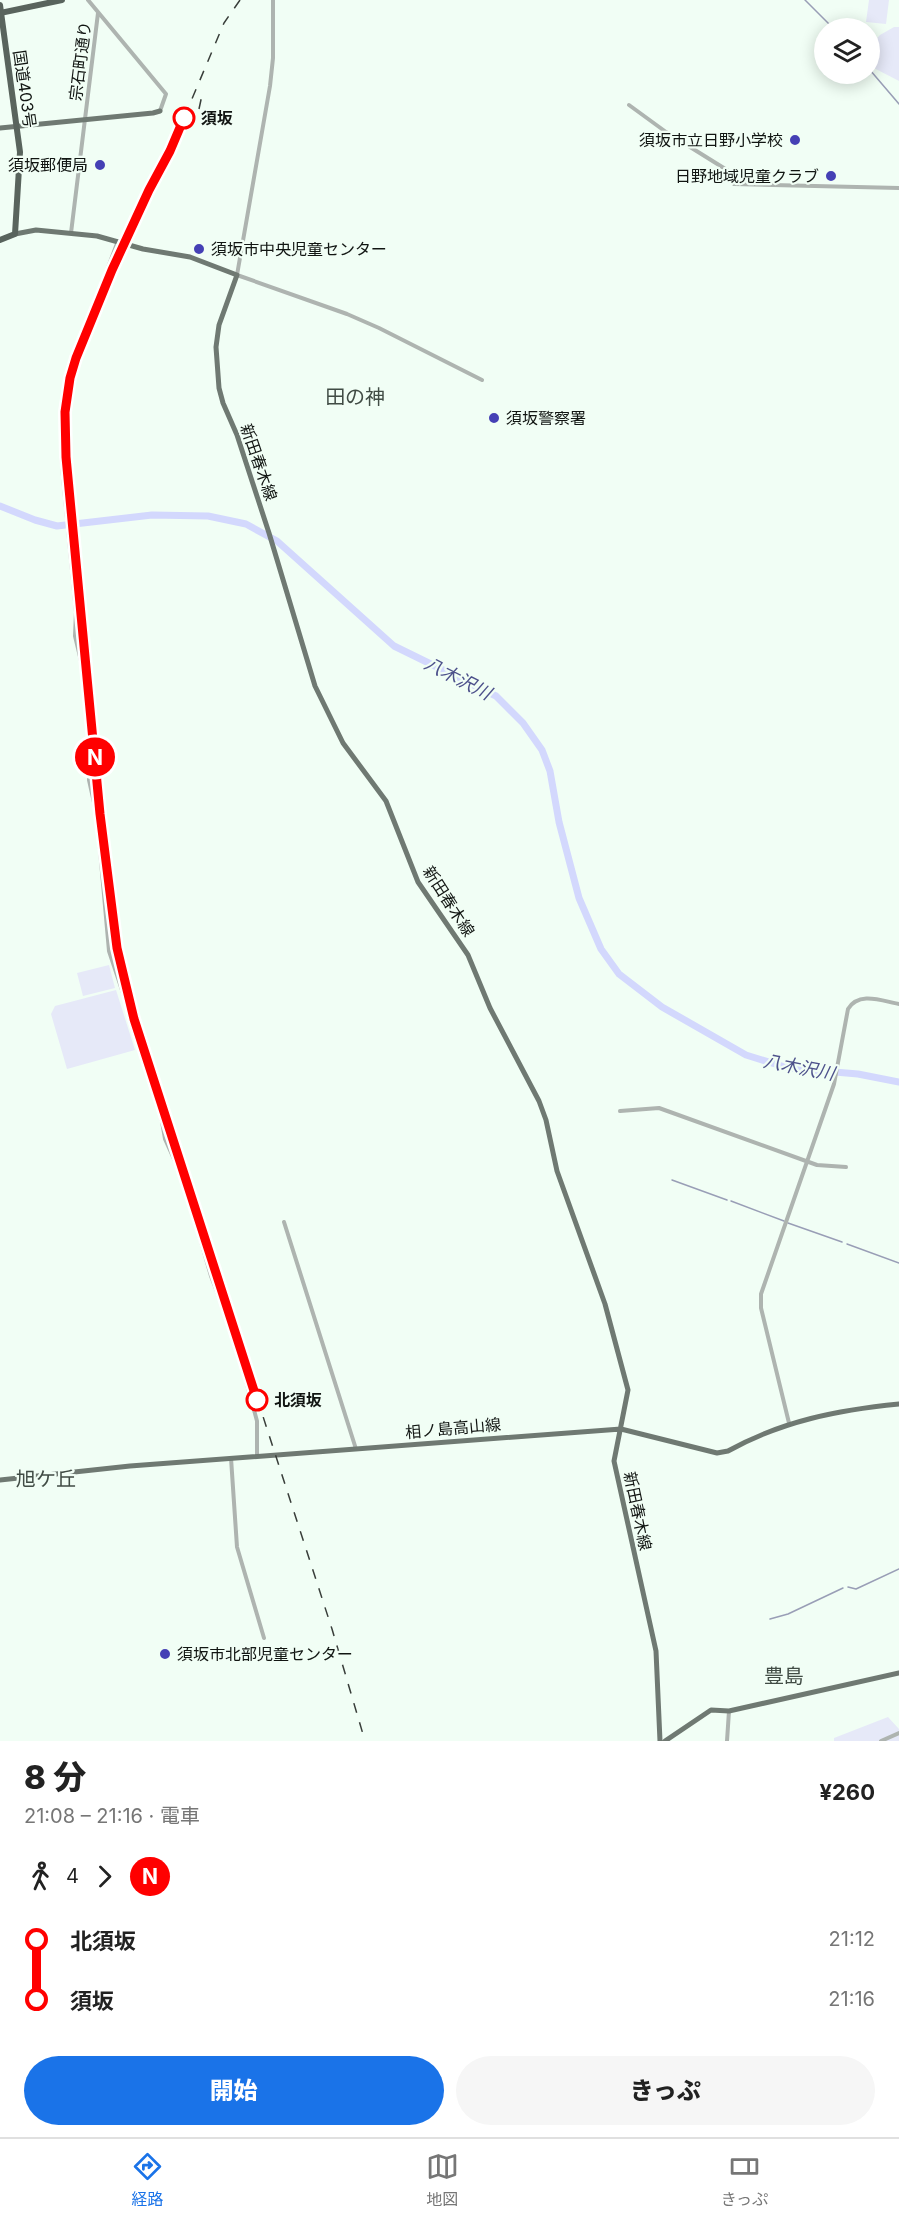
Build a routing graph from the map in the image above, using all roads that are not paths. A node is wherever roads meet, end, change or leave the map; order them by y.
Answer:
1 (62, 0) edge
2 (88, 0) edge
3 (273, 0) edge
4 (0, 5) edge
5 (0, 13) edge
6 (98, 13) junction
7 (628, 105) dead end
8 (160, 111) joint
9 (85, 121) junction
10 (18, 127) junction
11 (0, 128) edge
12 (899, 188) edge
13 (71, 233) junction
14 (15, 234) junction
15 (0, 240) edge
16 (118, 241) junction
17 (237, 275) junction
18 (482, 380) dead end
19 (899, 1004) edge
20 (620, 1111) dead end
21 (806, 1161) junction
22 (846, 1167) dead end
23 (284, 1222) dead end
24 (899, 1404) edge
25 (789, 1423) junction
26 (621, 1429) junction
27 (356, 1449) junction
28 (257, 1456) junction
29 (231, 1458) junction
30 (0, 1480) edge
31 (264, 1638) dead end
32 (899, 1673) edge
33 (729, 1711) junction
34 (899, 1733) edge
35 (660, 1741) edge
36 (664, 1741) edge
37 (727, 1741) edge
38 (881, 1741) edge

1 - 5 highway
2 - 6 street
3 - 17 street
4 - 5 highway, 国道403号
5 - 10 highway, 国道403号
6 - 8 street
6 - 9 street, 宗石町通り
7 - 12 street
8 - 9 main road
9 - 10 main road
9 - 13 street, 宗石町通り
10 - 11 main road
10 - 14 highway, 国道403号
13 - 14 main road
13 - 16 main road
14 - 15 highway
16 - 17 main road
16 - 28 street
17 - 18 street
17 - 26 main road, 新田春木線
19 - 21 street
20 - 21 street
21 - 22 street
21 - 25 street
23 - 27 street
24 - 25 main road, 相ノ島高山線
25 - 26 main road, 相ノ島高山線
26 - 27 main road, 相ノ島高山線
26 - 35 main road, 新田春木線
27 - 28 main road, 相ノ島高山線
28 - 29 main road, 相ノ島高山線
29 - 30 main road, 相ノ島高山線
29 - 31 street
32 - 33 main road
33 - 36 main road
33 - 37 street
34 - 38 street

